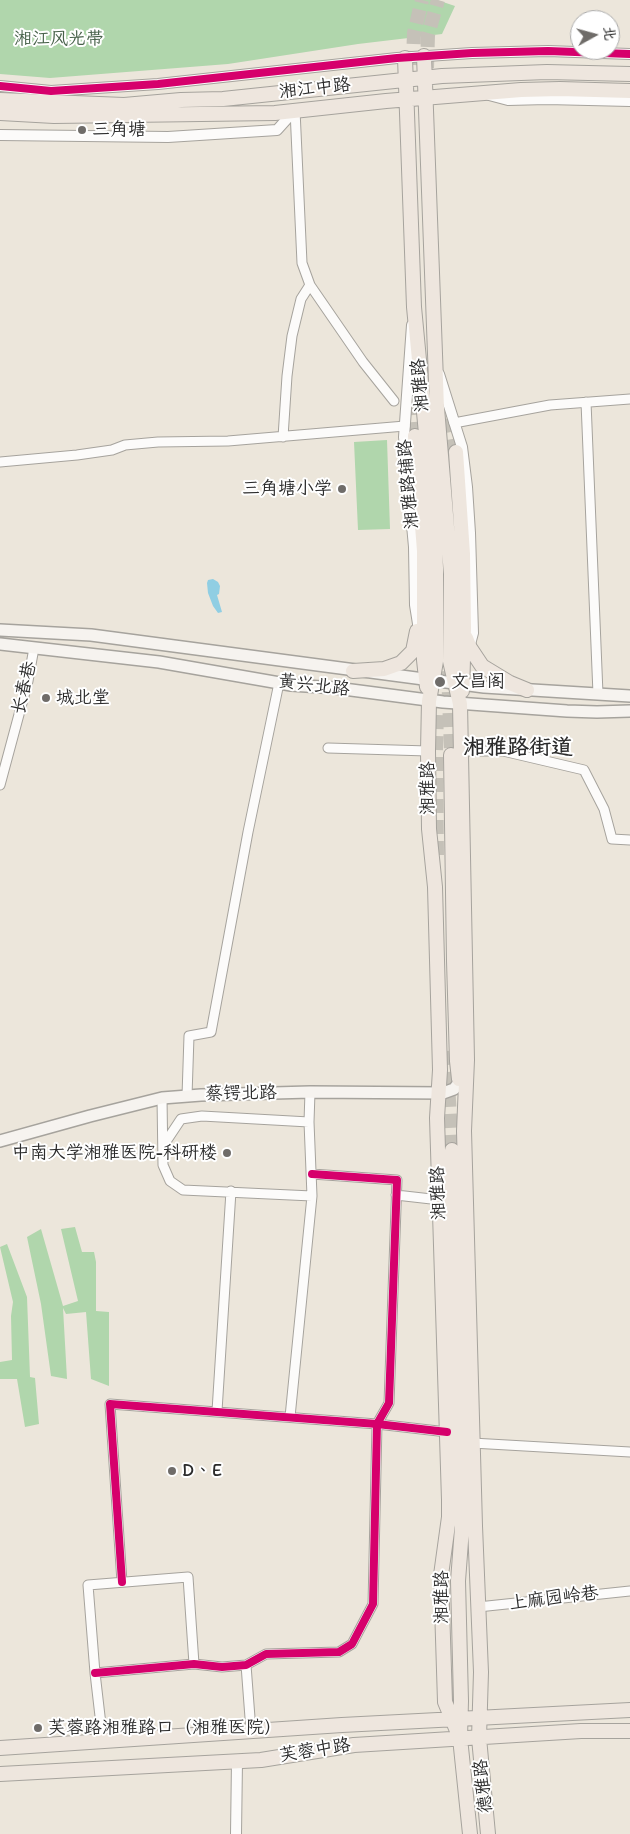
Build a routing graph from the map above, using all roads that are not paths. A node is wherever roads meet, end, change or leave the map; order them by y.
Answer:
1 (630, 54) edge
2 (424, 56) junction
3 (405, 58) junction
4 (630, 74) edge
5 (425, 78) junction
6 (406, 80) junction
7 (0, 86) edge
8 (630, 91) edge
9 (484, 93) junction
10 (426, 97) junction
11 (406, 99) junction
12 (0, 100) edge
13 (630, 101) edge
14 (295, 110) junction
15 (0, 113) edge
16 (0, 135) edge
17 (310, 285) junction
18 (414, 307) junction
19 (436, 365) junction
20 (630, 399) edge
21 (394, 401) dead end
22 (586, 402) junction
23 (454, 423) junction
24 (404, 426) junction
25 (282, 436) junction
26 (415, 436) tunnel mouth
27 (456, 452) tunnel mouth
28 (0, 462) edge
29 (423, 590) junction
30 (418, 624) junction
31 (464, 628) junction
32 (0, 630) edge
33 (0, 644) edge
34 (469, 646) junction
35 (34, 648) junction
36 (424, 660) junction
37 (464, 666) junction
38 (353, 671) junction
39 (430, 680) junction
40 (279, 683) junction
41 (459, 684) junction
42 (528, 690) junction
43 (598, 694) junction
44 (630, 696) edge
45 (429, 701) junction
46 (460, 704) junction
47 (630, 710) edge
48 (328, 748) dead end
49 (428, 751) junction
50 (455, 751) junction
51 (0, 785) edge
52 (630, 840) edge
53 (467, 1060) junction
54 (460, 1082) junction
55 (310, 1092) junction
56 (438, 1093) junction
57 (187, 1096) junction
58 (162, 1098) junction
59 (464, 1117) junction
60 (309, 1122) junction
61 (0, 1141) edge
62 (162, 1147) junction
63 (452, 1150) tunnel mouth
64 (312, 1174) junction
65 (231, 1191) junction
66 (396, 1195) junction
67 (312, 1196) junction
68 (440, 1200) junction
69 (217, 1411) junction
70 (290, 1417) junction
71 (377, 1424) junction
72 (447, 1432) junction
73 (472, 1443) junction
74 (630, 1452) edge
75 (122, 1582) junction
76 (630, 1591) edge
77 (478, 1607) junction
78 (194, 1664) junction
79 (246, 1665) junction
80 (95, 1673) junction
81 (630, 1710) edge
82 (456, 1719) junction
83 (480, 1719) junction
84 (250, 1731) junction
85 (630, 1731) edge
86 (460, 1738) junction
87 (479, 1738) junction
88 (103, 1742) junction
89 (0, 1748) edge
90 (237, 1761) junction
91 (0, 1774) edge
92 (236, 1834) edge
93 (470, 1834) edge
94 (488, 1834) edge

1 - 2 street
2 - 3 street
2 - 5 main road, 湘雅路
3 - 6 main road, 湘雅路
3 - 7 street
4 - 5 main road, 湘江中路
5 - 6 main road, 湘江中路
5 - 10 main road, 湘雅路
6 - 11 main road, 湘雅路
6 - 12 main road, 湘江中路
8 - 9 main road, 湘江中路
9 - 10 main road, 湘江中路
9 - 13 street, 湘江中路
10 - 11 main road, 湘江中路
10 - 19 main road, 湘雅路
11 - 14 main road, 湘江中路
11 - 18 main road, 湘雅路
14 - 15 main road, 湘江中路
14 - 16 street, 湘江中路
14 - 17 street
17 - 21 street
17 - 25 street
18 - 24 street, 湘雅路辅路
18 - 39 main road, 湘雅路
19 - 23 street
19 - 41 main road, 湘雅路
20 - 22 street
22 - 23 street
22 - 43 street
23 - 34 street
24 - 25 street
24 - 30 street, 湘雅路辅路
25 - 28 street
26 - 29 main road
27 - 31 main road
29 - 30 main road
29 - 36 main road
30 - 36 street, 湘雅路辅路
30 - 38 main road
31 - 34 main road
31 - 37 main road
32 - 38 main road, 黄兴北路
33 - 35 main road, 黄兴北路
34 - 37 street
34 - 42 main road
35 - 40 main road, 黄兴北路
35 - 51 street, 长春巷
36 - 39 main road
37 - 41 main road
38 - 39 main road, 黄兴北路
39 - 41 main road, 黄兴北路
39 - 45 main road, 湘雅路
40 - 45 main road, 黄兴北路
40 - 57 street
41 - 42 main road, 黄兴北路
41 - 46 main road, 湘雅路
42 - 43 main road, 黄兴北路
43 - 44 main road, 黄兴北路
45 - 46 main road, 黄兴北路
45 - 49 main road, 湘雅路
46 - 47 main road, 黄兴北路
46 - 50 main road, 湘雅路
48 - 49 street
49 - 56 main road, 湘雅路
50 - 52 street
50 - 53 main road, 湘雅路
50 - 54 main road, 湘雅路
53 - 54 main road
53 - 59 main road, 湘雅路
54 - 56 main road, 蔡锷北路
54 - 59 main road, 湘雅路
55 - 56 main road, 蔡锷北路
55 - 57 main road, 蔡锷北路
55 - 60 street
56 - 68 main road, 湘雅路
57 - 58 main road, 蔡锷北路
58 - 61 main road, 蔡锷北路
58 - 62 street
59 - 73 main road, 湘雅路
60 - 62 street
60 - 64 street
62 - 65 street
63 - 82 main road, 湘雅路
64 - 66 street
64 - 67 street
65 - 67 street
65 - 69 street
66 - 68 street
66 - 71 street
67 - 70 street
68 - 72 main road, 湘雅路
69 - 70 street
69 - 75 street
70 - 71 street
71 - 72 street
71 - 79 street
72 - 82 main road, 湘雅路
73 - 74 street
73 - 77 main road, 湘雅路
75 - 78 street
75 - 80 street
76 - 77 street, 上麻园岭巷
77 - 83 main road, 湘雅路
78 - 79 street
78 - 80 street
79 - 84 street
80 - 88 street
81 - 83 main road, 芙蓉中路
82 - 83 main road, 芙蓉中路
82 - 84 main road, 芙蓉中路
82 - 86 main road, 湘雅路
83 - 87 main road, 湘雅路
84 - 88 main road, 芙蓉中路
85 - 87 main road, 芙蓉中路
86 - 87 main road, 芙蓉中路
86 - 90 main road, 芙蓉中路
86 - 93 main road, 德雅路
87 - 94 main road, 德雅路
88 - 89 main road, 芙蓉中路
90 - 91 main road, 芙蓉中路
90 - 92 street

